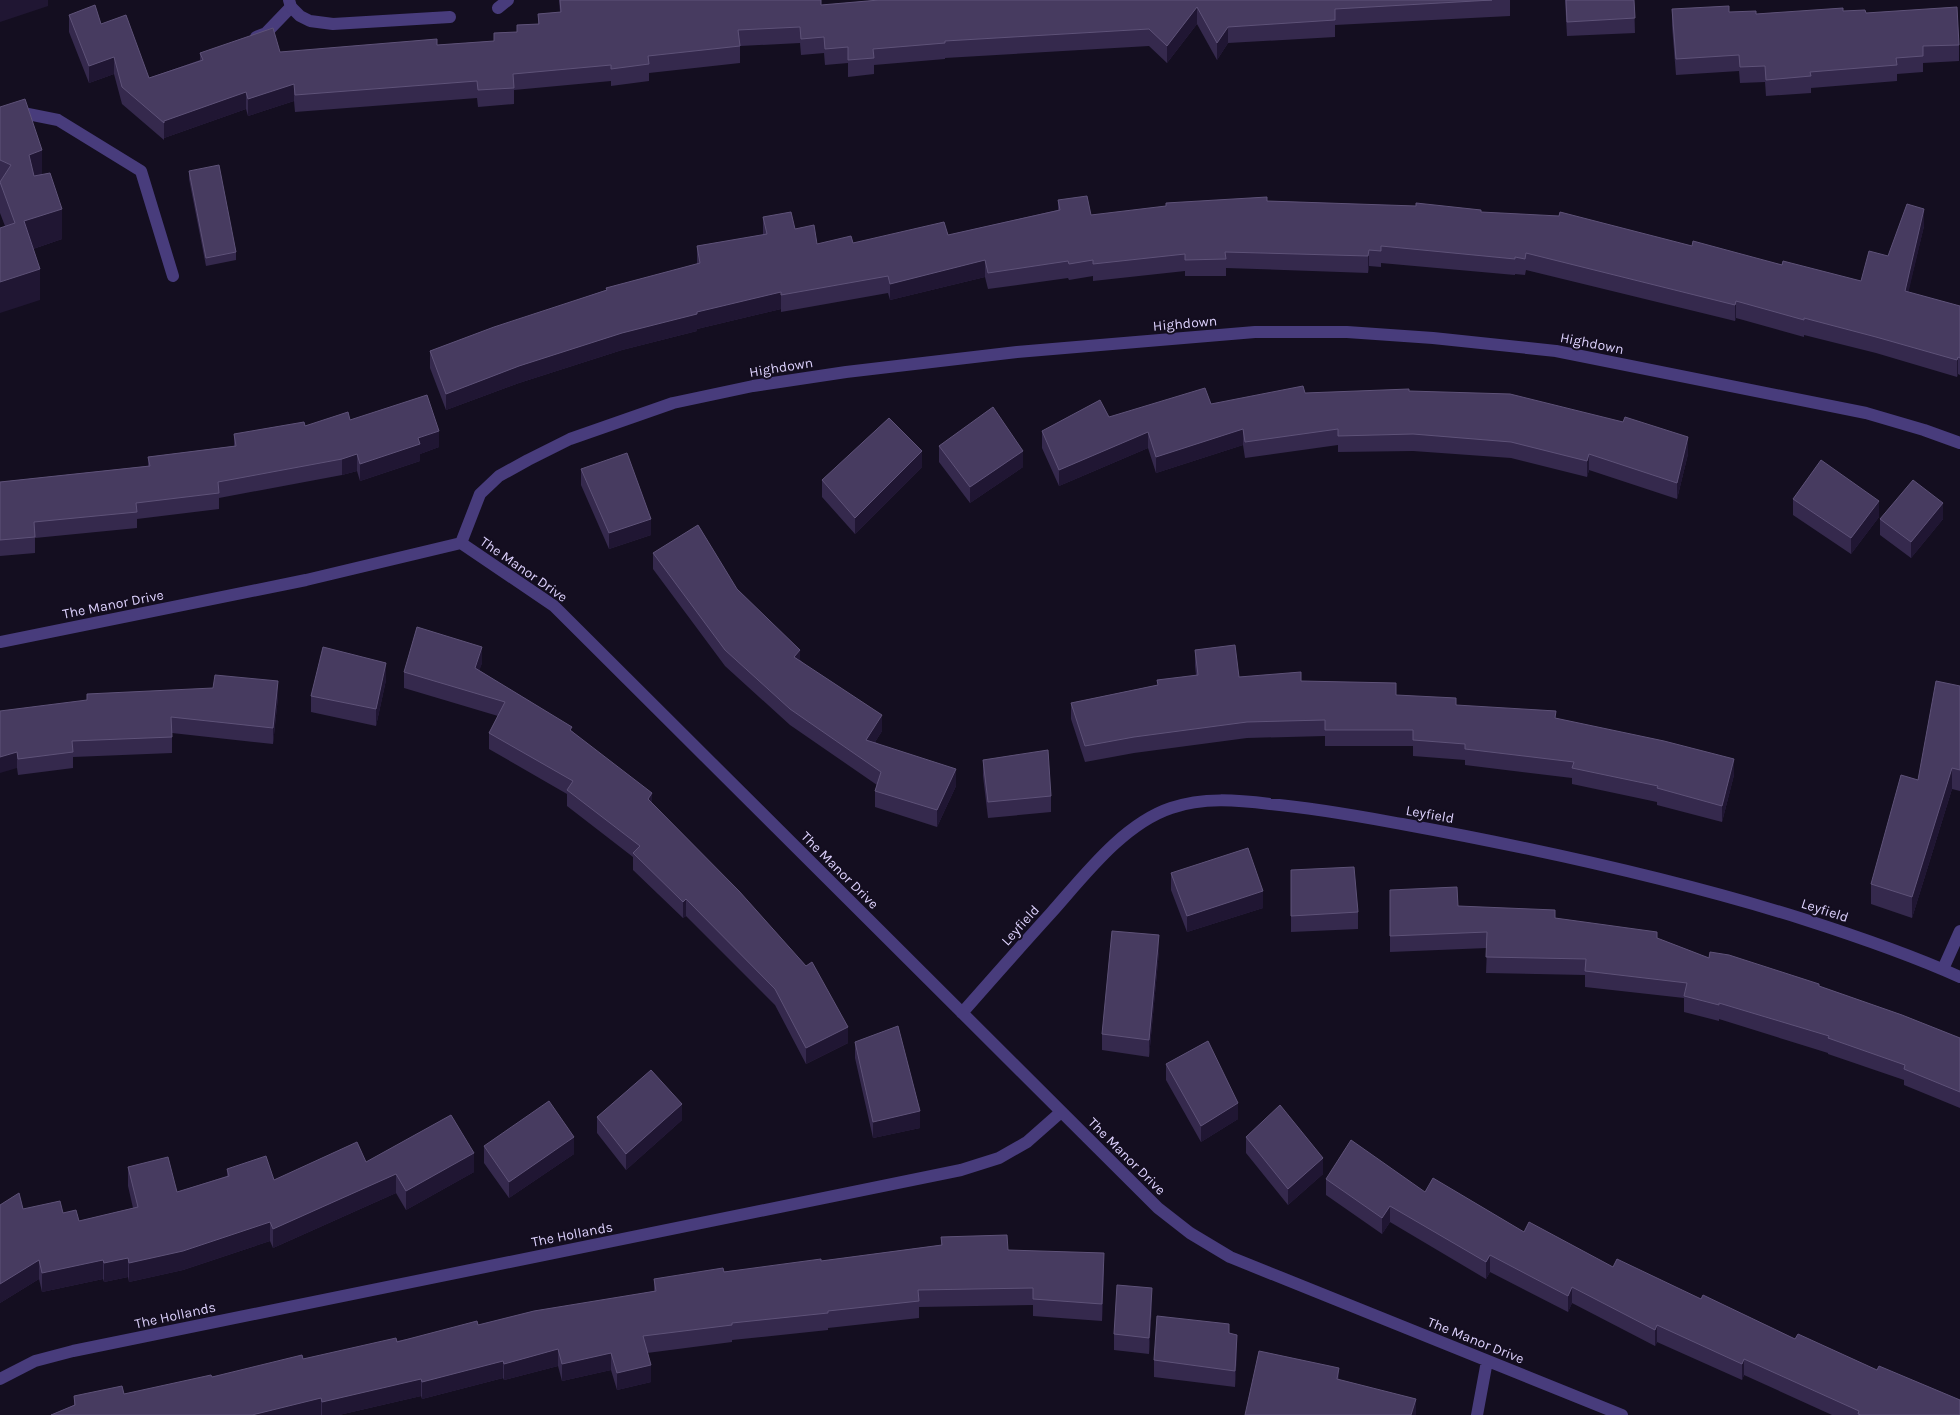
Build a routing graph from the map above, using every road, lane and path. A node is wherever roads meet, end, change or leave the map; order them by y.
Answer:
1 (290, 4) edge
2 (450, 17) dead end
3 (248, 40) edge
4 (0, 115) edge
5 (173, 276) dead end
6 (1960, 443) edge
7 (461, 543) junction
8 (0, 642) edge
9 (1960, 931) edge
10 (1943, 969) junction
11 (1960, 977) edge
12 (962, 1013) junction
13 (1061, 1112) junction
14 (1487, 1361) junction
15 (0, 1379) edge
16 (1476, 1415) edge
17 (1622, 1415) edge

1 - 2 street
1 - 3 street
4 - 5 street
6 - 7 street, Highdown
7 - 8 street, The Manor Drive
7 - 12 street, The Manor Drive
9 - 10 street
10 - 11 street, Leyfield
10 - 12 street, Leyfield
12 - 13 street, The Manor Drive
13 - 14 street, The Manor Drive
13 - 15 street, The Hollands
14 - 16 street
14 - 17 street, The Manor Drive

